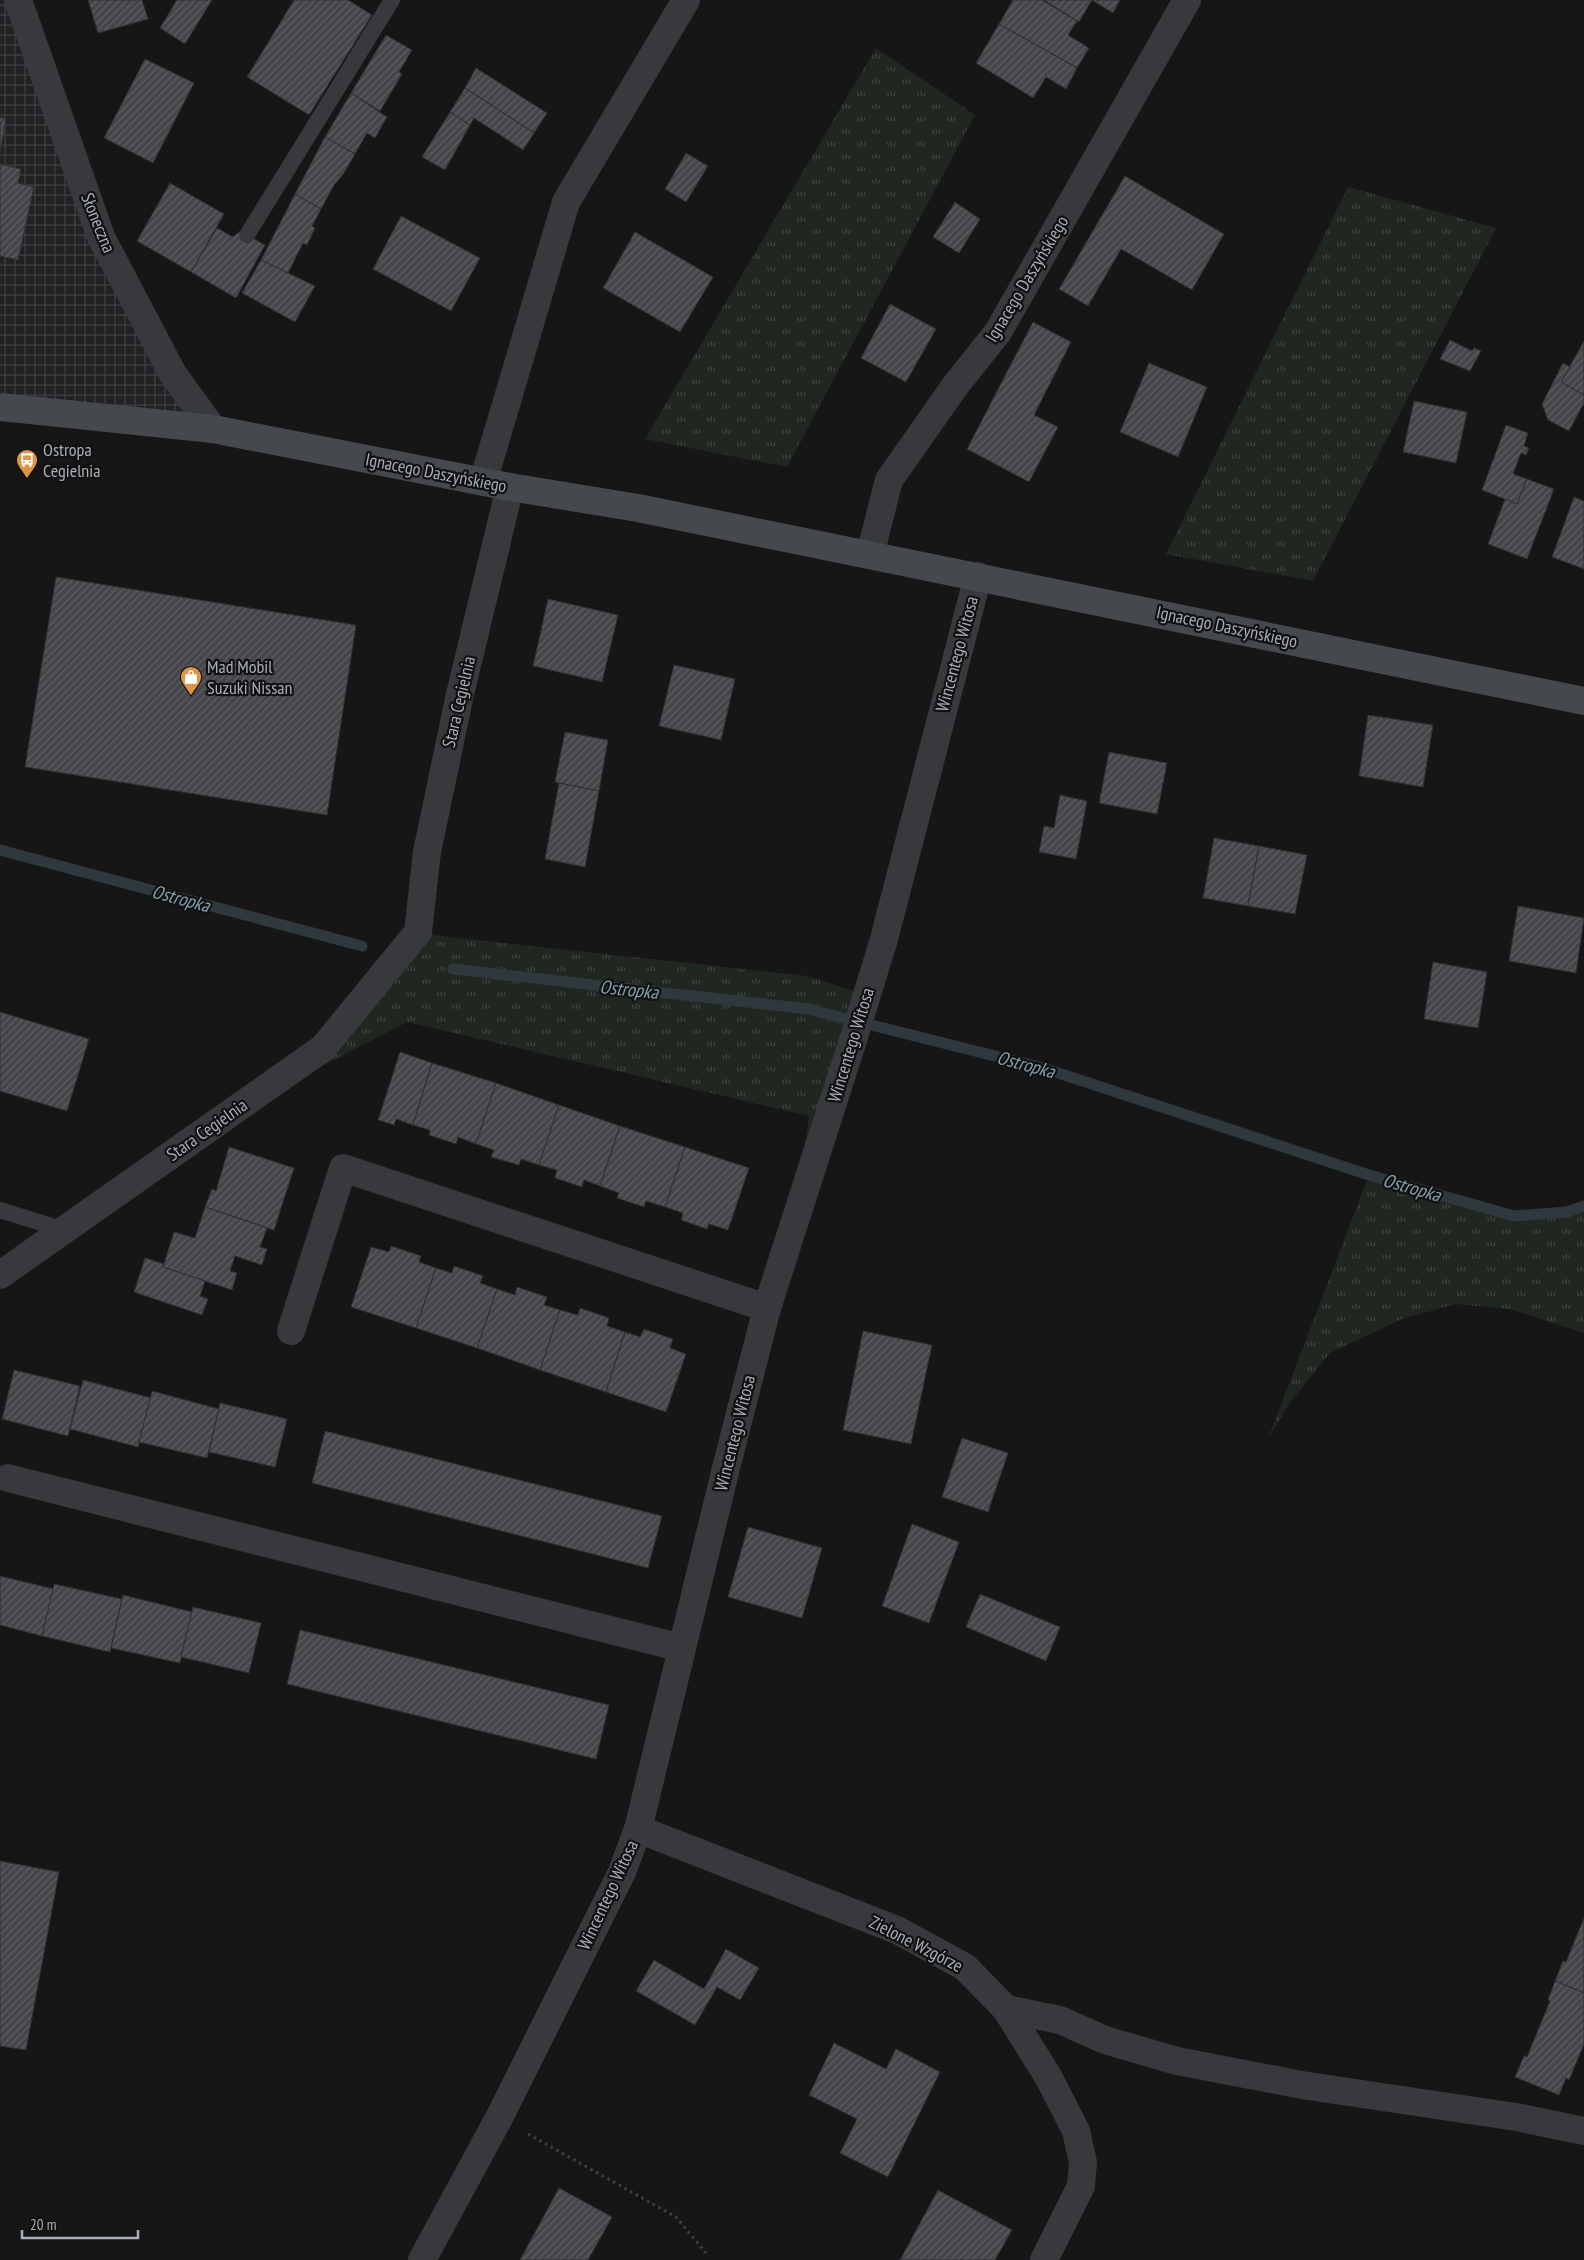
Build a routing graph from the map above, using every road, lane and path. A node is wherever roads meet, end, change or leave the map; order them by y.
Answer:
1 (18, 0) edge
2 (392, 0) edge
3 (686, 0) edge
4 (1187, 0) edge
5 (247, 235) dead end
6 (0, 406) edge
7 (213, 429) junction
8 (483, 482) junction
9 (510, 487) junction
10 (870, 555) junction
11 (978, 576) junction
12 (1584, 700) edge
13 (0, 1210) edge
14 (64, 1230) junction
15 (0, 1275) edge
16 (767, 1308) junction
17 (291, 1330) dead end
18 (8, 1478) dead end
19 (682, 1648) junction
20 (638, 1829) junction
21 (1006, 2009) junction
22 (499, 2118) junction
23 (1584, 2131) edge
24 (706, 2253) dead end
25 (422, 2260) edge
26 (1044, 2260) edge

1 - 7 street, Słoneczna
2 - 5 lane
3 - 8 street
4 - 10 street, Ignacego Daszyńskiego
6 - 7 main road, Ignacego Daszyńskiego
7 - 8 main road, Ignacego Daszyńskiego
8 - 9 main road, Ignacego Daszyńskiego
9 - 10 main road, Ignacego Daszyńskiego
9 - 14 street, Stara Cegielnia
10 - 11 main road, Ignacego Daszyńskiego
11 - 12 main road, Ignacego Daszyńskiego
11 - 16 street, Wincentego Witosa
13 - 14 lane
14 - 15 street, Stara Cegielnia
16 - 17 street
16 - 19 street, Wincentego Witosa
18 - 19 street
19 - 20 street, Wincentego Witosa
20 - 21 street, Zielone Wzgórze
20 - 22 street, Wincentego Witosa
21 - 23 street
21 - 26 street, Zielone Wzgórze
22 - 24 path
22 - 25 street, Wincentego Witosa

